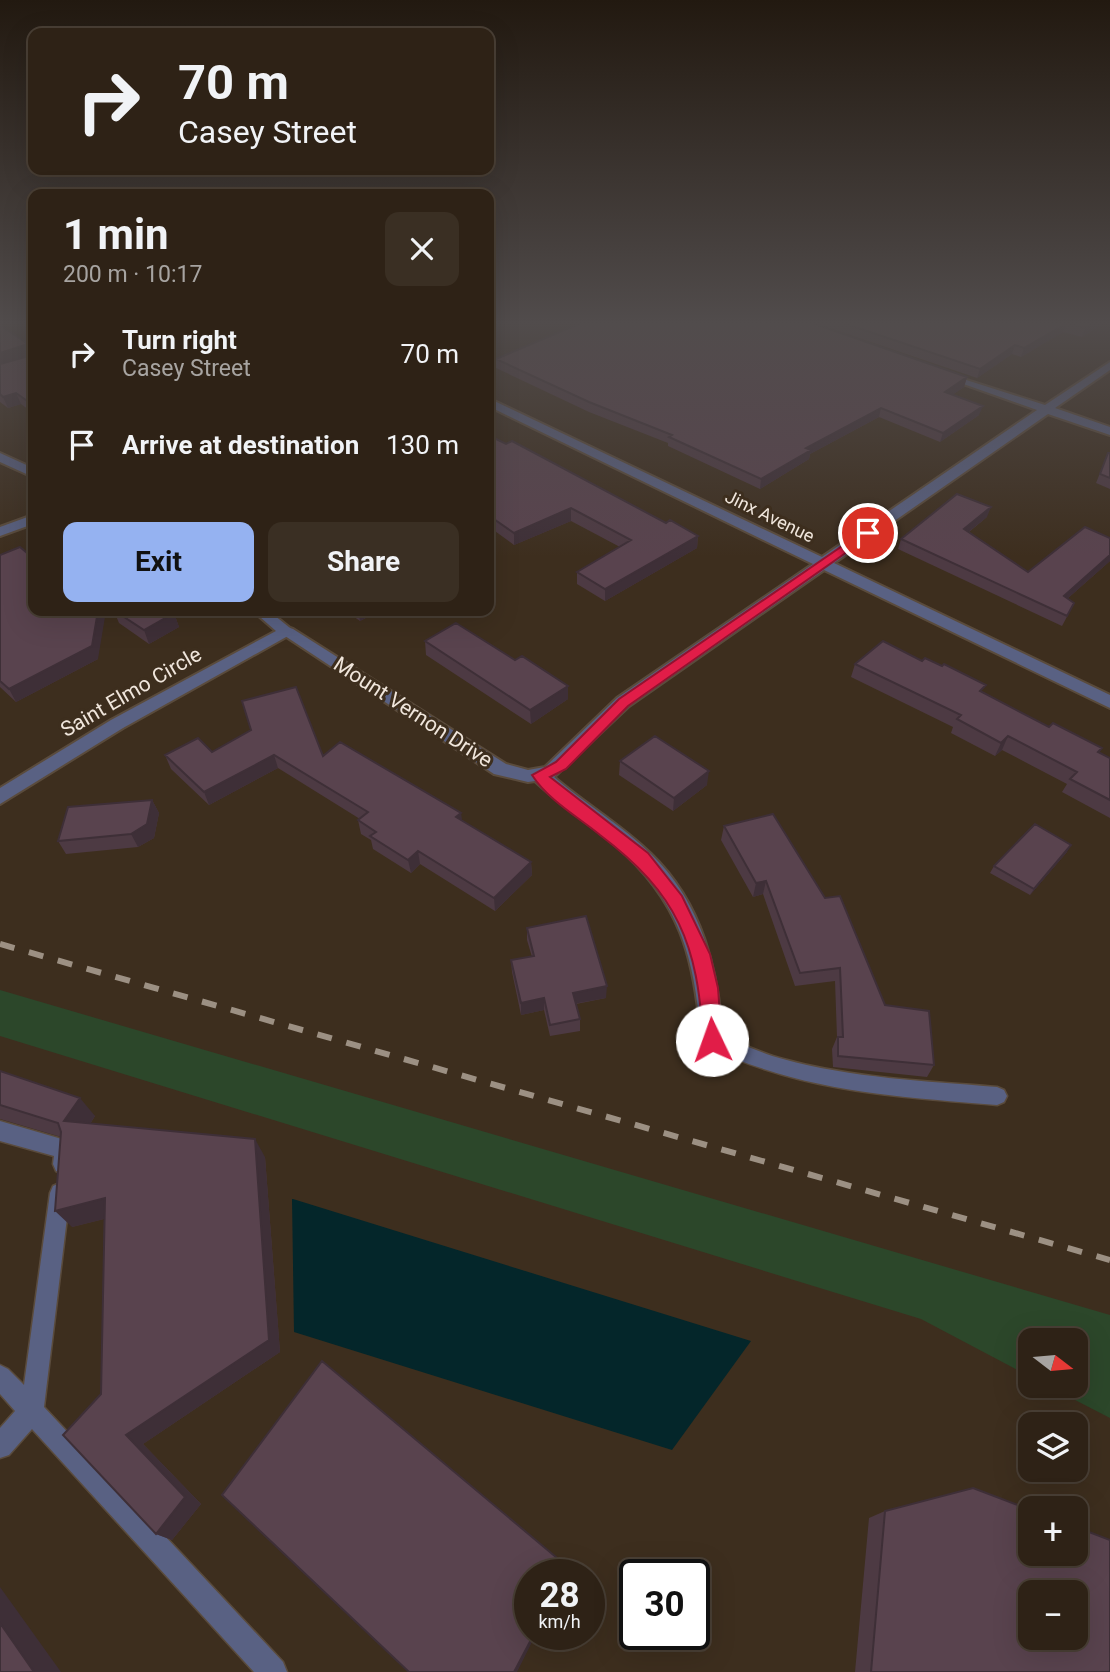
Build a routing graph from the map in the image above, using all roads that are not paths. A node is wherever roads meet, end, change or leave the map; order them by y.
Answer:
1 (1023, 401) edge
2 (1058, 401) edge
3 (494, 404) edge
4 (1046, 409) junction
5 (1110, 432) edge
6 (0, 457) edge
7 (28, 471) edge
8 (28, 521) edge
9 (0, 532) edge
10 (824, 564) junction
11 (266, 616) edge
12 (287, 632) junction
13 (1110, 702) edge
14 (540, 775) junction
15 (0, 797) edge
16 (712, 1040) joint
17 (997, 1096) dead end
18 (0, 1131) edge
19 (0, 1377) edge
20 (32, 1411) junction
21 (0, 1446) edge
22 (273, 1672) edge

1 - 4 street
2 - 4 street
3 - 10 street, Jinx Avenue
4 - 5 street
4 - 10 street
6 - 7 street
8 - 9 street
10 - 13 street, Jinx Avenue
10 - 14 street
11 - 12 street, Mount Vernon Drive
12 - 14 street, Mount Vernon Drive
12 - 15 street, Saint Elmo Circle
14 - 16 street
16 - 17 lane
18 - 20 lane
19 - 20 lane
20 - 21 lane
20 - 22 lane

